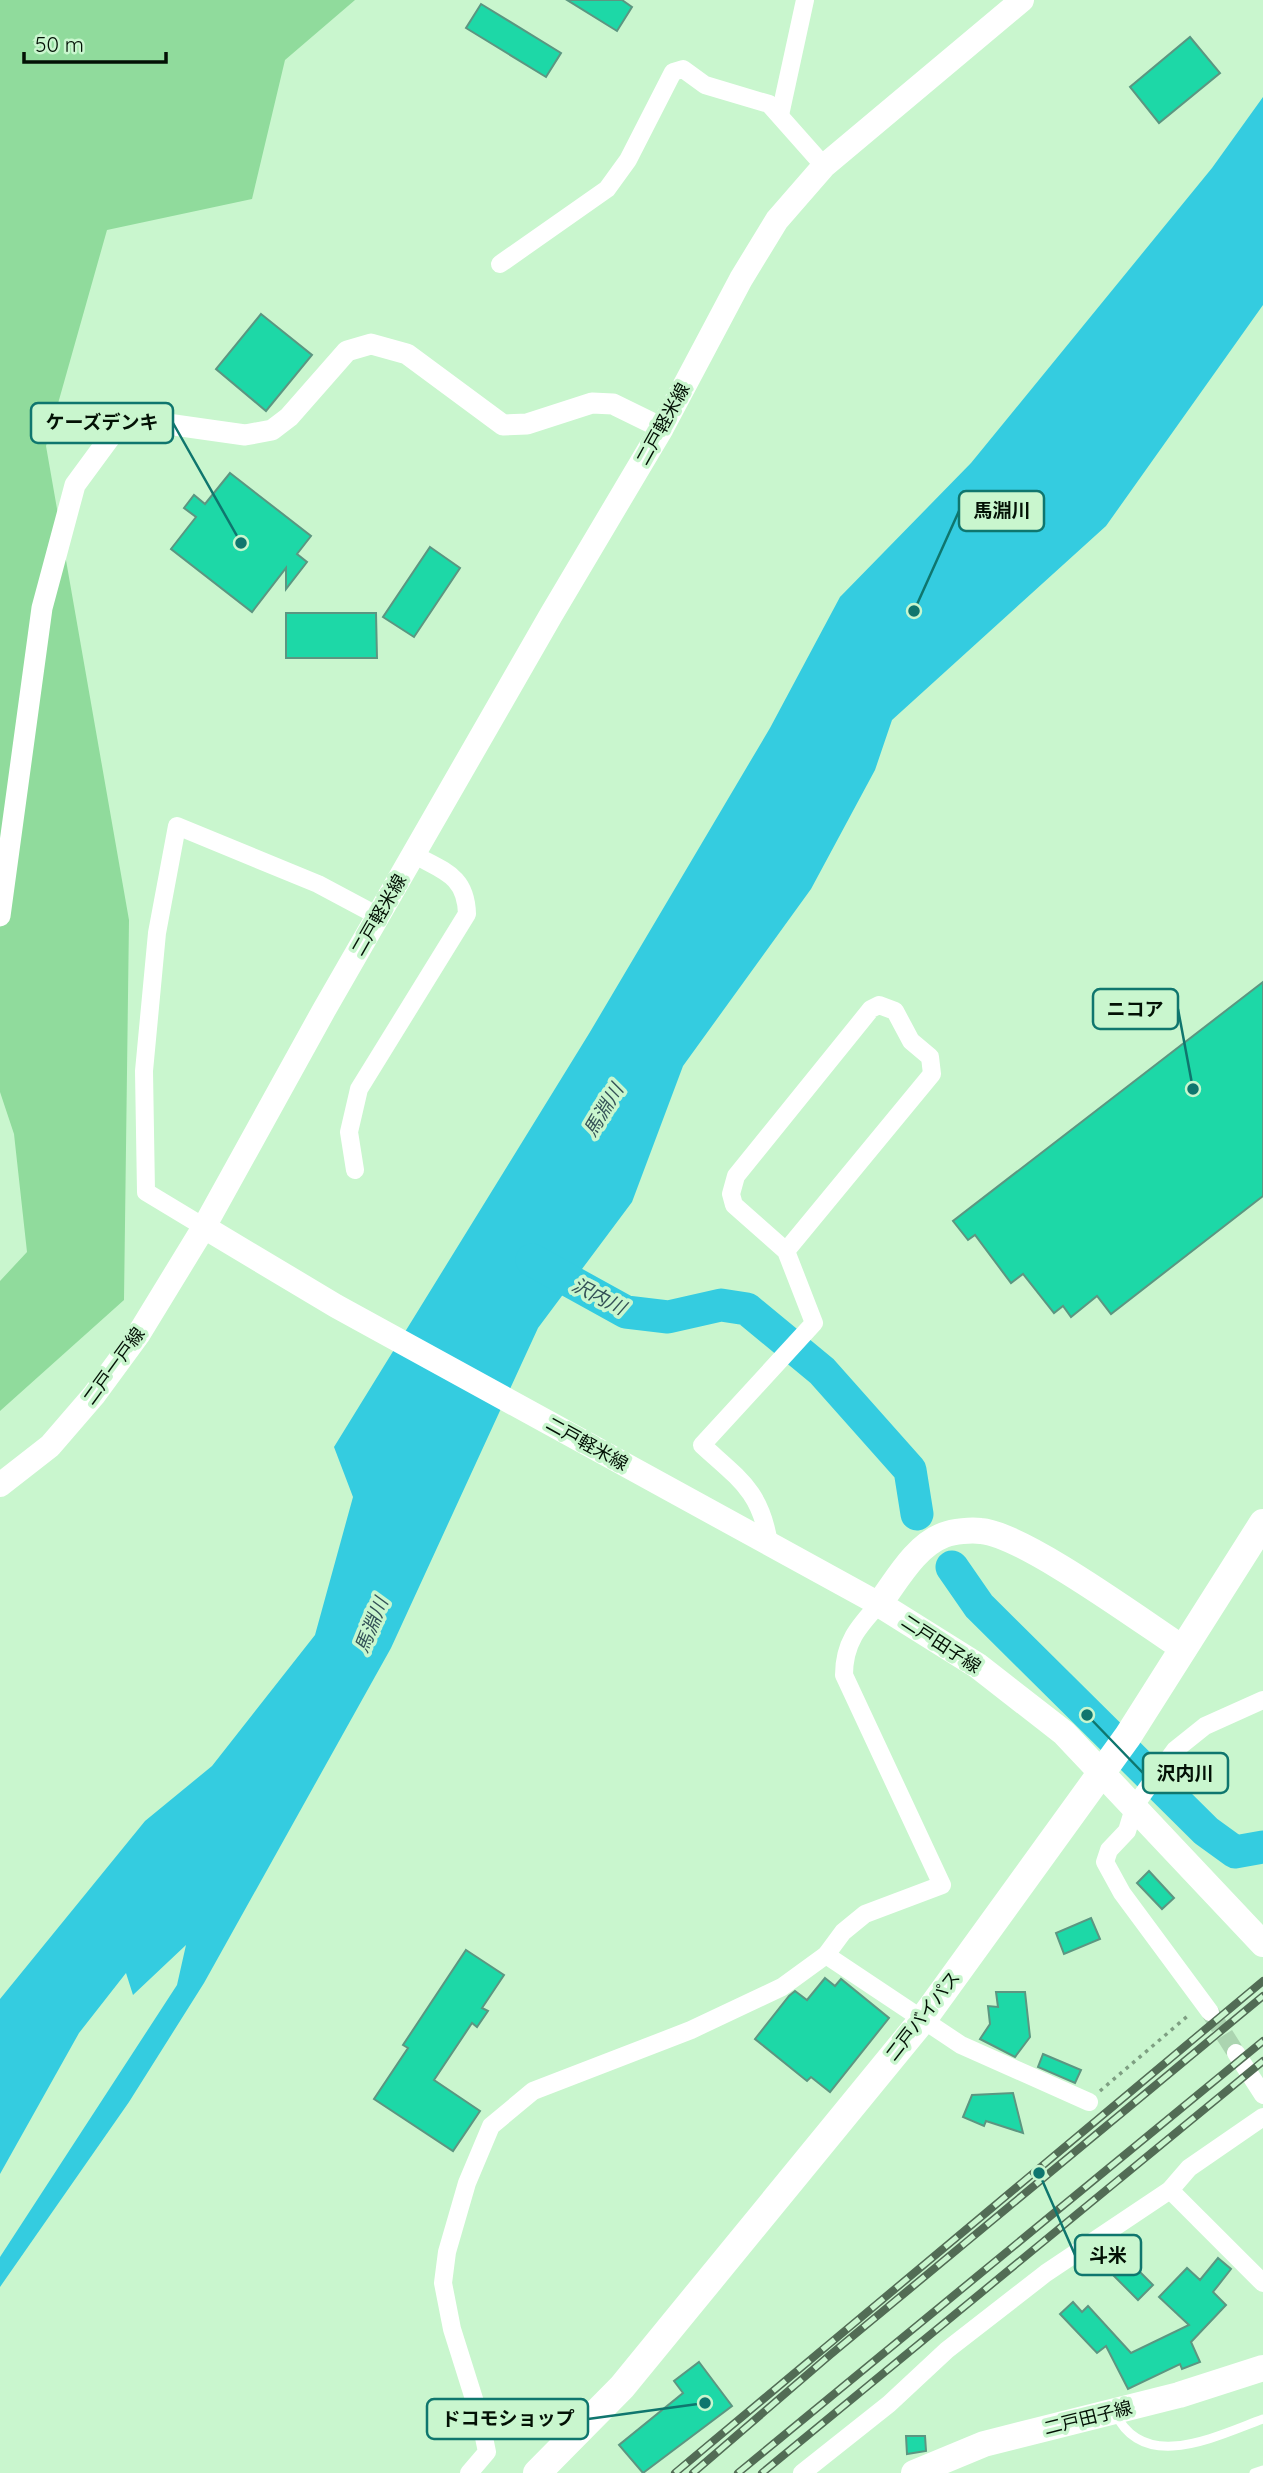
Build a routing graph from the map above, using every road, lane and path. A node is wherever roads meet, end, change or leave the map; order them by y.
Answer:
1 (805, 0) edge
2 (1022, 0) edge
3 (780, 115) junction
4 (824, 166) junction
5 (500, 264) dead end
6 (662, 428) junction
7 (413, 854) junction
8 (0, 916) edge
9 (378, 916) junction
10 (355, 1170) dead end
11 (204, 1227) junction
12 (786, 1251) junction
13 (0, 1485) edge
14 (1263, 1523) edge
15 (769, 1544) junction
16 (879, 1604) junction
17 (1184, 1649) junction
18 (1263, 1700) edge
19 (1135, 1805) junction
20 (1263, 1944) edge
21 (826, 1955) junction
22 (1206, 2007) joint
23 (924, 2018) junction
24 (1236, 2053) tunnel mouth
25 (1263, 2095) edge
26 (1089, 2102) joint
27 (1263, 2117) edge
28 (1170, 2190) junction
29 (1263, 2283) edge
30 (1263, 2368) edge
31 (1114, 2412) junction
32 (1263, 2419) edge
33 (1263, 2470) edge
34 (469, 2473) edge
35 (537, 2473) edge
36 (802, 2473) edge
37 (914, 2473) edge
38 (1254, 2473) edge

1 - 3 street
2 - 4 main road, 二戸軽米線
3 - 4 street
3 - 5 street
4 - 6 main road, 二戸軽米線
6 - 7 main road, 二戸軽米線
6 - 8 street
7 - 9 main road, 二戸軽米線
7 - 10 street
9 - 11 main road, 二戸軽米線
9 - 11 street
11 - 13 main road, 二戸一戸線
11 - 15 main road, 二戸軽米線
12 - 12 street
12 - 15 street
14 - 17 highway, 二戸バイパス
15 - 16 main road, 二戸軽米線
16 - 17 main road
16 - 19 main road, 二戸田子線
16 - 21 street
17 - 23 highway, 二戸バイパス
18 - 19 street
19 - 20 main road, 二戸田子線
19 - 22 street
21 - 23 street
21 - 34 street
22 - 26 path
23 - 26 street
23 - 35 highway, 二戸バイパス
24 - 25 street
27 - 28 street
28 - 29 street
28 - 36 street
30 - 31 main road, 二戸田子線
31 - 32 lane
31 - 37 main road, 二戸田子線
33 - 38 lane

